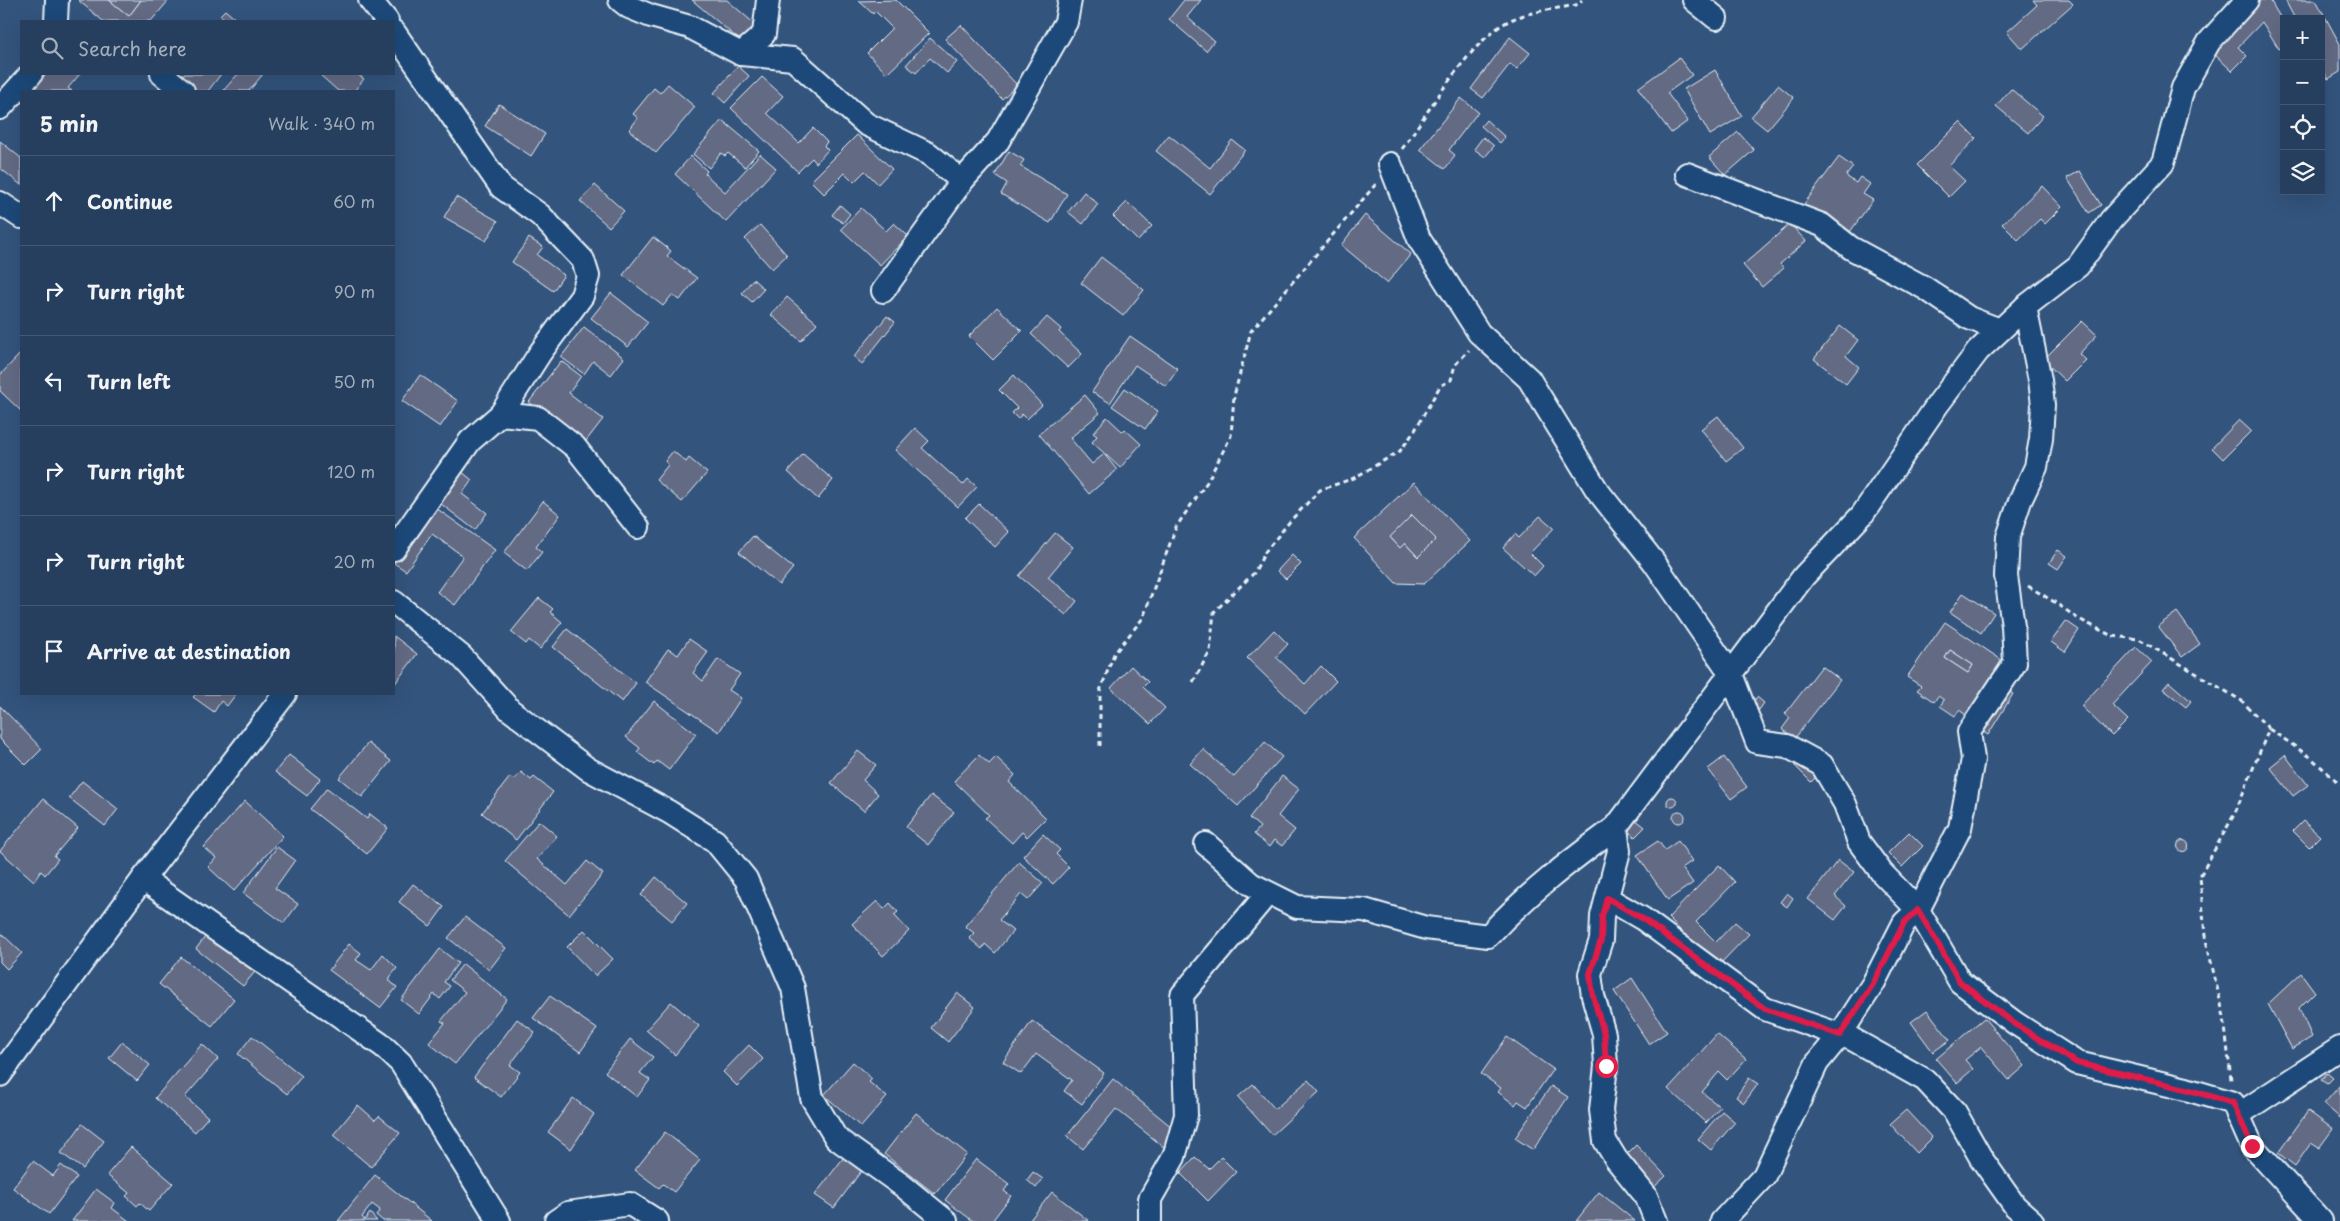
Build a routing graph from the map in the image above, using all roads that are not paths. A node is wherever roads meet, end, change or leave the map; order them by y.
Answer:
1 (370, 0) edge
2 (620, 0) edge
3 (768, 0) edge
4 (1070, 0) edge
5 (1694, 0) edge
6 (2247, 0) edge
7 (1716, 18) dead end
8 (386, 20) edge
9 (395, 33) edge
10 (741, 54) junction
11 (29, 75) edge
12 (163, 75) edge
13 (182, 90) edge
14 (0, 108) edge
15 (1390, 164) road end
16 (1687, 174) dead end
17 (962, 181) junction
18 (0, 203) edge
19 (20, 216) edge
20 (883, 291) dead end
21 (2025, 307) junction
22 (2000, 330) junction
23 (501, 414) junction
24 (638, 527) dead end
25 (395, 548) edge
26 (395, 603) edge
27 (1731, 674) junction
28 (284, 695) edge
29 (1616, 827) junction
30 (1206, 844) dead end
31 (143, 879) junction
32 (1268, 893) junction
33 (1607, 898) junction
34 (1918, 910) junction
35 (1840, 1035) junction
36 (2340, 1048) edge
37 (0, 1075) edge
38 (2235, 1109) junction
39 (499, 1221) edge
40 (556, 1221) edge
41 (657, 1221) edge
42 (946, 1221) edge
43 (1150, 1221) edge
44 (1656, 1221) edge
45 (1722, 1221) edge
46 (2032, 1221) edge
47 (2321, 1221) edge

1 - 8 street
2 - 10 street
3 - 10 street
4 - 17 street
5 - 7 street
6 - 21 street
9 - 23 street
10 - 17 street
11 - 14 street
12 - 13 street
15 - 27 street
16 - 22 street
17 - 20 street
18 - 19 street
21 - 22 street
21 - 34 street
22 - 27 street
23 - 24 street
23 - 25 street
26 - 42 street
27 - 29 street
27 - 34 street
28 - 31 street
29 - 32 street
29 - 33 street
30 - 32 street
31 - 37 street
31 - 39 street
32 - 43 street
33 - 35 street
33 - 44 street
34 - 35 street
34 - 38 street
35 - 45 street
35 - 46 street
36 - 38 street
38 - 47 street
40 - 41 street

